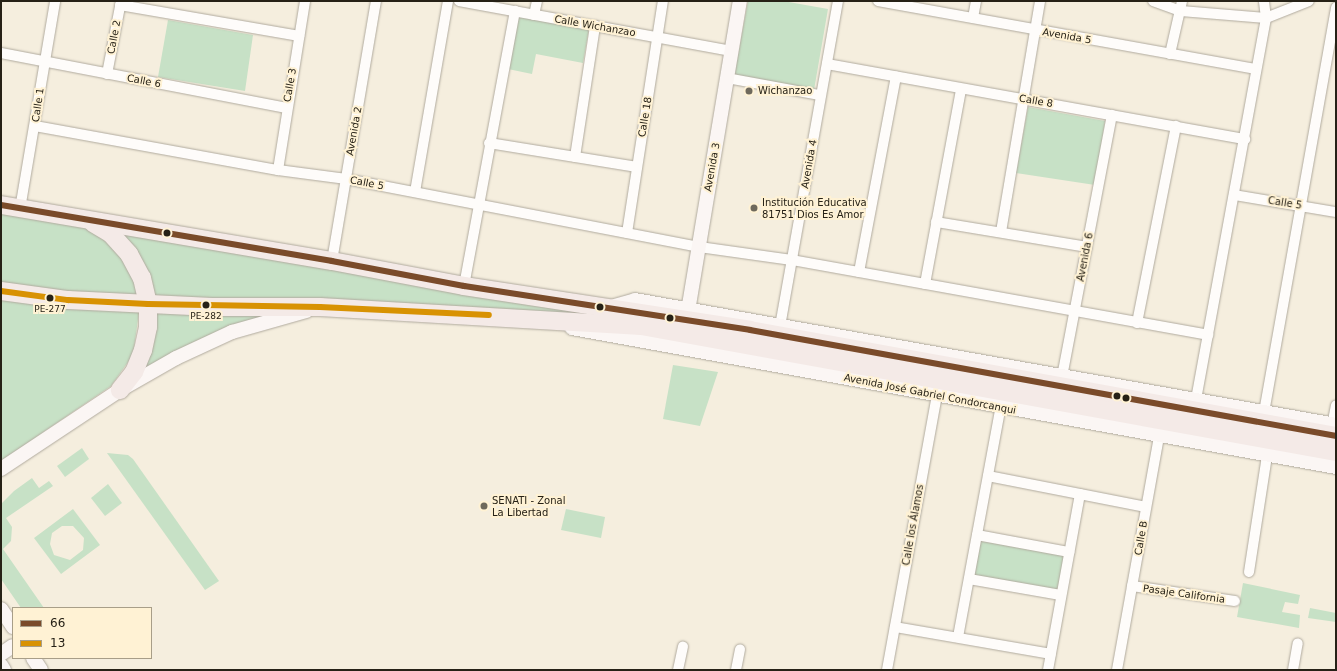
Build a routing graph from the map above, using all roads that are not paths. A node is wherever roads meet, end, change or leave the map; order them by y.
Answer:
1 (55, 1) edge
2 (305, 1) edge
3 (376, 1) edge
4 (448, 1) edge
5 (459, 1) edge
6 (537, 1) edge
7 (663, 1) edge
8 (740, 1) edge
9 (838, 1) edge
10 (878, 1) edge
11 (976, 1) edge
12 (1040, 1) edge
13 (1153, 1) edge
14 (1182, 1) edge
15 (1264, 1) edge
16 (1309, 1) edge
17 (120, 3) edge
18 (909, 4) edge
19 (1336, 7) edge
20 (514, 11) junction
21 (1181, 12) junction
22 (534, 15) junction
23 (973, 18) junction
24 (1266, 18) junction
25 (594, 26) junction
26 (1034, 30) junction
27 (299, 36) junction
28 (658, 38) junction
29 (731, 51) junction
30 (1, 53) edge
31 (1170, 54) junction
32 (44, 62) junction
33 (827, 64) junction
34 (1255, 69) junction
35 (107, 74) junction
36 (896, 76) junction
37 (727, 78) junction
38 (960, 89) junction
39 (820, 95) junction
40 (1023, 99) junction
41 (286, 108) junction
42 (1112, 114) junction
43 (35, 126) junction
44 (1176, 126) junction
45 (1244, 139) junction
46 (489, 143) junction
47 (574, 157) junction
48 (637, 167) junction
49 (278, 170) junction
50 (346, 179) junction
51 (415, 192) junction
52 (1234, 195) junction
53 (478, 204) junction
54 (1, 206) edge
55 (1300, 206) junction
56 (20, 209) junction
57 (1336, 212) edge
58 (88, 220) junction
59 (936, 222) junction
60 (1001, 232) junction
61 (627, 233) junction
62 (699, 247) junction
63 (1087, 247) junction
64 (332, 260) junction
65 (792, 260) junction
66 (859, 272) junction
67 (925, 284) junction
68 (464, 286) junction
69 (1, 291) edge
70 (148, 304) junction
71 (320, 307) junction
72 (1075, 311) junction
73 (525, 317) junction
74 (686, 320) junction
75 (1137, 323) junction
76 (1208, 335) junction
77 (779, 337) junction
78 (939, 387) junction
79 (1060, 387) junction
80 (120, 390) junction
81 (1002, 399) junction
82 (1336, 405) edge
83 (1195, 406) junction
84 (1162, 420) junction
85 (1334, 430) edge
86 (1266, 432) junction
87 (1336, 452) edge
88 (5, 466) edge
89 (1336, 467) edge
90 (1, 476) edge
91 (988, 476) junction
92 (1080, 494) junction
93 (1146, 507) junction
94 (977, 536) junction
95 (1069, 552) junction
96 (1248, 572) dead end
97 (968, 579) junction
98 (1132, 586) junction
99 (1061, 595) junction
100 (1235, 601) dead end
101 (1, 609) edge
102 (12, 626) edge
103 (895, 627) junction
104 (958, 637) junction
105 (1298, 643) dead end
106 (12, 647) edge
107 (683, 647) dead end
108 (740, 649) dead end
109 (1, 654) edge
110 (1051, 654) junction
111 (34, 659) edge
112 (1, 665) edge
113 (4, 670) edge
114 (41, 670) edge
115 (678, 670) edge
116 (736, 670) edge
117 (887, 670) edge
118 (1048, 670) edge
119 (1117, 670) edge
120 (1293, 670) edge

1 - 32 street, Calle 1
2 - 27 street, Calle 3
3 - 50 street, Avenida 2
4 - 51 street
5 - 20 street, Calle Wichanzao
6 - 22 street
7 - 28 street, Calle 18
8 - 29 street, Avenida 3
9 - 33 street, Avenida 4
10 - 18 street, Avenida 5
11 - 23 street
12 - 26 street
13 - 21 street
14 - 21 street
15 - 24 street
16 - 24 street
17 - 27 street
17 - 35 street, Calle 2
18 - 23 street, Avenida 5
19 - 55 street
20 - 22 street, Calle Wichanzao
20 - 46 street
21 - 24 street
21 - 31 street
22 - 25 street, Calle Wichanzao
23 - 26 street, Avenida 5
24 - 34 street
25 - 28 street, Calle Wichanzao
25 - 47 street
26 - 31 street, Avenida 5
26 - 40 street
27 - 41 street, Calle 3
28 - 29 street, Calle Wichanzao
28 - 48 street, Calle 18
29 - 37 street, Avenida 3
30 - 32 street, Calle 6
31 - 34 street, Avenida 5
32 - 35 street, Calle 6
32 - 43 street, Calle 1
33 - 36 street, Calle 8
33 - 39 street, Avenida 4
34 - 45 street
35 - 41 street, Calle 6
36 - 38 street, Calle 8
36 - 66 street
37 - 39 street
37 - 62 street, Avenida 3
38 - 40 street, Calle 8
38 - 59 street
39 - 65 street, Avenida 4
40 - 42 street, Calle 8
40 - 60 street
41 - 49 street, Calle 3
42 - 44 street, Calle 8
42 - 63 street, Avenida 6
43 - 49 street, Calle 5
43 - 56 street, Calle 1
44 - 45 street, Calle 8
44 - 75 street
45 - 52 street
46 - 47 street
46 - 53 street
47 - 48 street
48 - 61 street, Calle 18
49 - 50 street, Calle 5
50 - 51 street, Calle 5
50 - 64 street, Avenida 2
51 - 53 street, Calle 5
52 - 55 street, Calle 5
52 - 76 street
53 - 61 street, Calle 5
53 - 68 street
54 - 56 highway, Avenida José Gabriel Condorcanqui
55 - 57 street, Calle 5
55 - 86 street
56 - 58 highway, Avenida José Gabriel Condorcanqui
58 - 64 highway, Avenida José Gabriel Condorcanqui
58 - 70 highway
59 - 60 street
59 - 67 street
60 - 63 street
61 - 62 street, Calle 5
62 - 65 street, Calle 5
62 - 74 street, Avenida 3
63 - 72 street, Avenida 6
64 - 68 highway, Avenida José Gabriel Condorcanqui
65 - 66 street, Calle 5
65 - 77 street, Avenida 4
66 - 67 street, Calle 5
67 - 72 street, Calle 5
68 - 74 highway, Avenida José Gabriel Condorcanqui
69 - 70 highway, Avenida José Gabriel Condorcanqui
70 - 71 highway, Avenida José Gabriel Condorcanqui
70 - 80 highway
71 - 73 highway, Avenida José Gabriel Condorcanqui
71 - 80 street
72 - 75 street, Calle 5
72 - 79 street, Avenida 6
73 - 74 highway, Avenida José Gabriel Condorcanqui
73 - 78 street, Avenida José Gabriel Condorcanqui
74 - 77 highway, Avenida José Gabriel Condorcanqui
74 - 77 street, Avenida José Gabriel Condorcanqui
75 - 76 street, Calle 5
76 - 83 street
77 - 78 highway, Avenida José Gabriel Condorcanqui
77 - 79 highway, Avenida José Gabriel Condorcanqui
78 - 81 highway, Avenida José Gabriel Condorcanqui
78 - 103 street, Calle los Álamos
79 - 81 highway, Avenida José Gabriel Condorcanqui
79 - 83 street, Avenida José Gabriel Condorcanqui
79 - 84 highway, Avenida José Gabriel Condorcanqui
80 - 88 street
81 - 84 street, Avenida José Gabriel Condorcanqui
81 - 91 street
82 - 85 street
83 - 84 highway, Avenida José Gabriel Condorcanqui
83 - 86 highway, Avenida José Gabriel Condorcanqui
84 - 86 highway, Avenida José Gabriel Condorcanqui
84 - 93 street, Calle B
85 - 86 highway, Avenida José Gabriel Condorcanqui
86 - 87 highway, Avenida José Gabriel Condorcanqui
86 - 89 street, Avenida José Gabriel Condorcanqui
86 - 96 street
88 - 90 street
91 - 92 street
91 - 94 street
92 - 93 street
92 - 95 street
93 - 98 street, Calle B
94 - 95 street
94 - 97 street
95 - 99 street
97 - 99 street
97 - 104 street
98 - 100 street, Pasaje California
98 - 119 street, Calle B
99 - 110 street
101 - 102 street
103 - 104 street
103 - 117 street, Calle los Álamos
104 - 110 street
105 - 120 street
106 - 109 street
107 - 115 street
108 - 116 street
110 - 118 street
111 - 114 street
112 - 113 street

